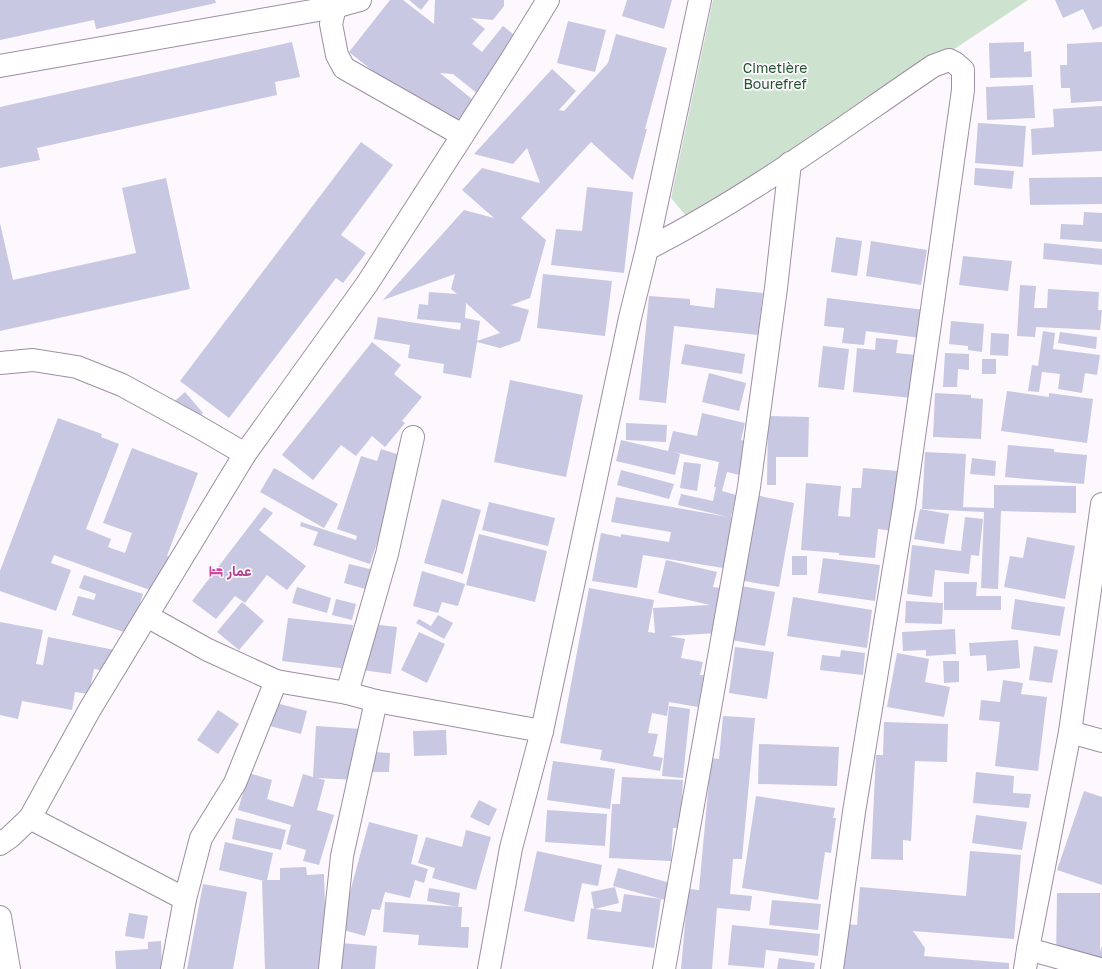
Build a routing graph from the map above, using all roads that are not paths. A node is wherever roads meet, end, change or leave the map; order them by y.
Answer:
1 (360, 0) edge
2 (548, 0) edge
3 (700, 0) edge
4 (335, 7) junction
5 (0, 66) edge
6 (462, 135) junction
7 (790, 163) junction
8 (647, 248) junction
9 (0, 363) edge
10 (413, 437) dead end
11 (245, 454) junction
12 (1102, 504) edge
13 (146, 616) junction
14 (276, 680) junction
15 (347, 693) junction
16 (376, 701) junction
17 (542, 731) junction
18 (1070, 732) junction
19 (1102, 741) edge
20 (30, 818) junction
21 (0, 844) edge
22 (185, 899) junction
23 (0, 917) edge
24 (1026, 959) edge
25 (9, 969) edge
26 (172, 969) edge
27 (330, 969) edge
28 (489, 969) edge
29 (664, 969) edge
30 (832, 969) edge
31 (1100, 969) edge

1 - 4 street
2 - 6 street
3 - 8 street
4 - 5 street
4 - 6 street
6 - 11 street
7 - 8 street
7 - 29 street
7 - 30 street
8 - 17 street
9 - 11 street
10 - 15 street
11 - 13 street
12 - 18 street
13 - 14 street
13 - 20 street
14 - 15 street
14 - 22 street
15 - 16 street
16 - 17 street
16 - 27 street
17 - 28 street
18 - 19 street
18 - 24 street
20 - 21 street
20 - 22 street
22 - 26 street
23 - 25 street
24 - 31 street

